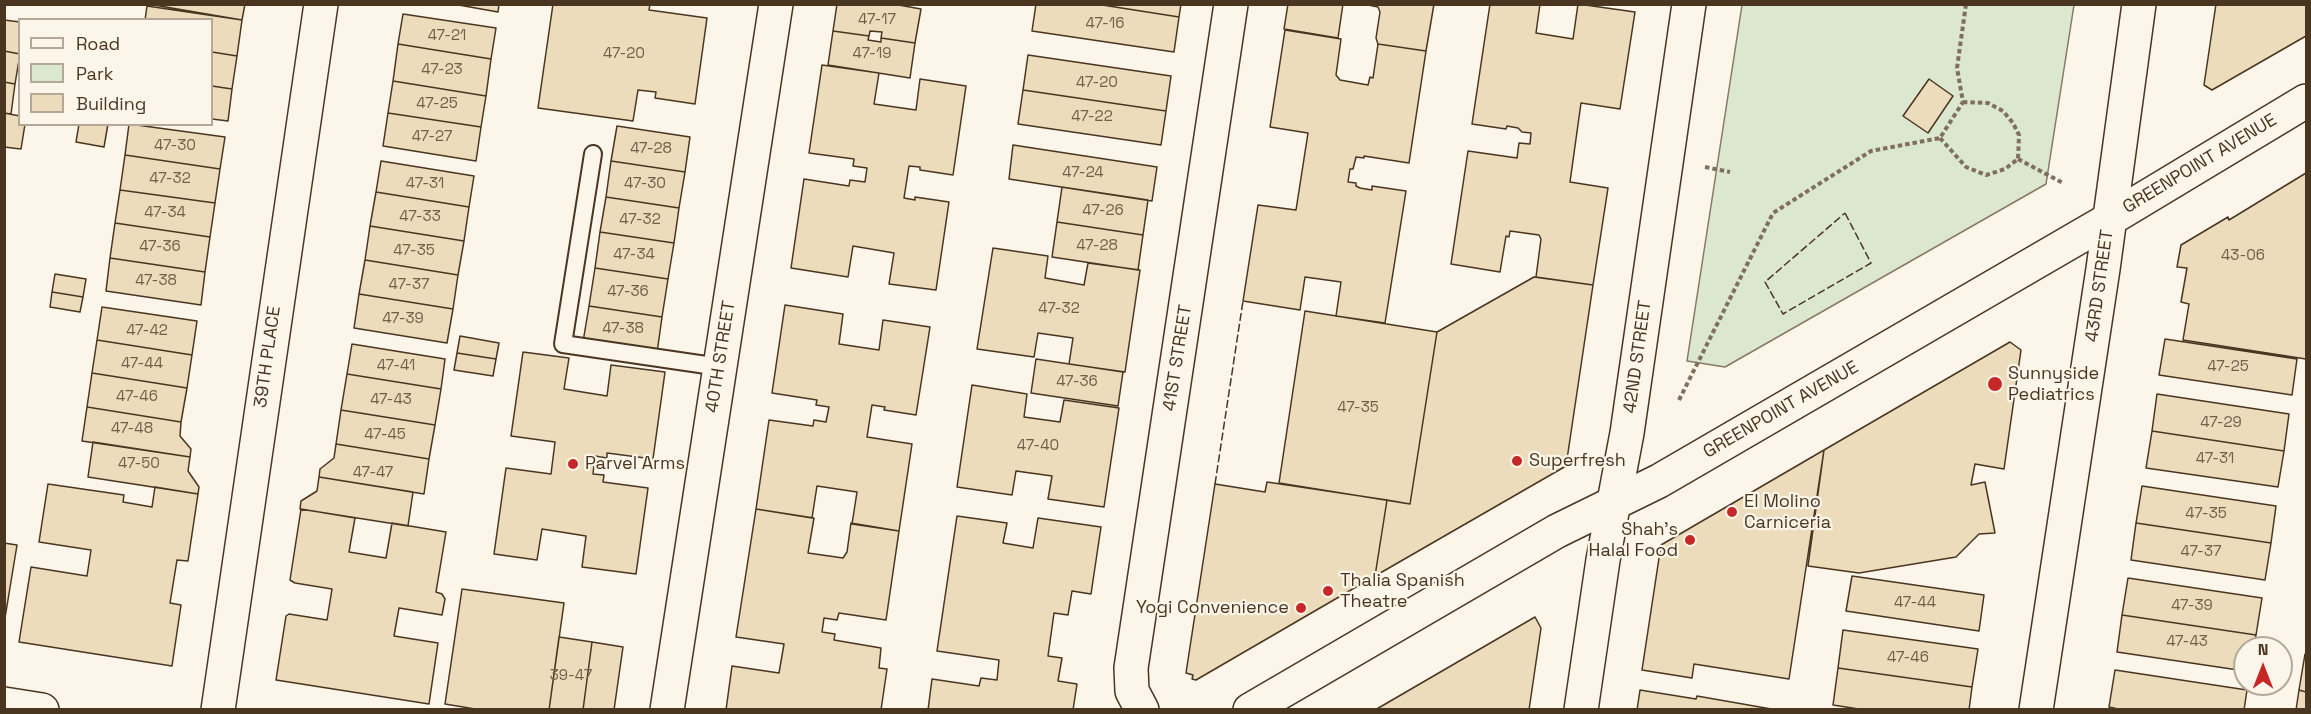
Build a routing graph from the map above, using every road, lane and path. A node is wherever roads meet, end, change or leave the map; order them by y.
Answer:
1 (321, 4) edge
2 (776, 4) edge
3 (1231, 4) edge
4 (1689, 4) edge
5 (1966, 4) edge
6 (2139, 4) edge
7 (2307, 101) edge
8 (1963, 102) junction
9 (1940, 138) junction
10 (593, 154) dead end
11 (2018, 159) junction
12 (1705, 167) dead end
13 (1730, 172) dead end
14 (2063, 183) dead end
15 (2110, 219) junction
16 (720, 367) junction
17 (1679, 400) dead end
18 (1613, 505) junction
19 (4, 704) edge
20 (42, 710) edge
21 (218, 710) edge
22 (667, 710) edge
23 (1142, 710) edge
24 (1250, 710) edge
25 (1581, 710) edge
26 (2036, 710) edge

1 - 21 street, 39TH PLACE
2 - 16 street, 40TH STREET
3 - 23 street, 41ST STREET
4 - 18 street, 42ND STREET
5 - 8 path
6 - 15 street, 43RD STREET
7 - 15 street, GREENPOINT AVENUE
8 - 9 path
8 - 11 path
9 - 11 path
9 - 17 path
10 - 16 lane
11 - 14 path
12 - 13 path
15 - 18 street, GREENPOINT AVENUE
15 - 26 street, 43RD STREET
16 - 22 street, 40TH STREET
18 - 24 street, GREENPOINT AVENUE
18 - 25 street, 42ND STREET
19 - 20 street

